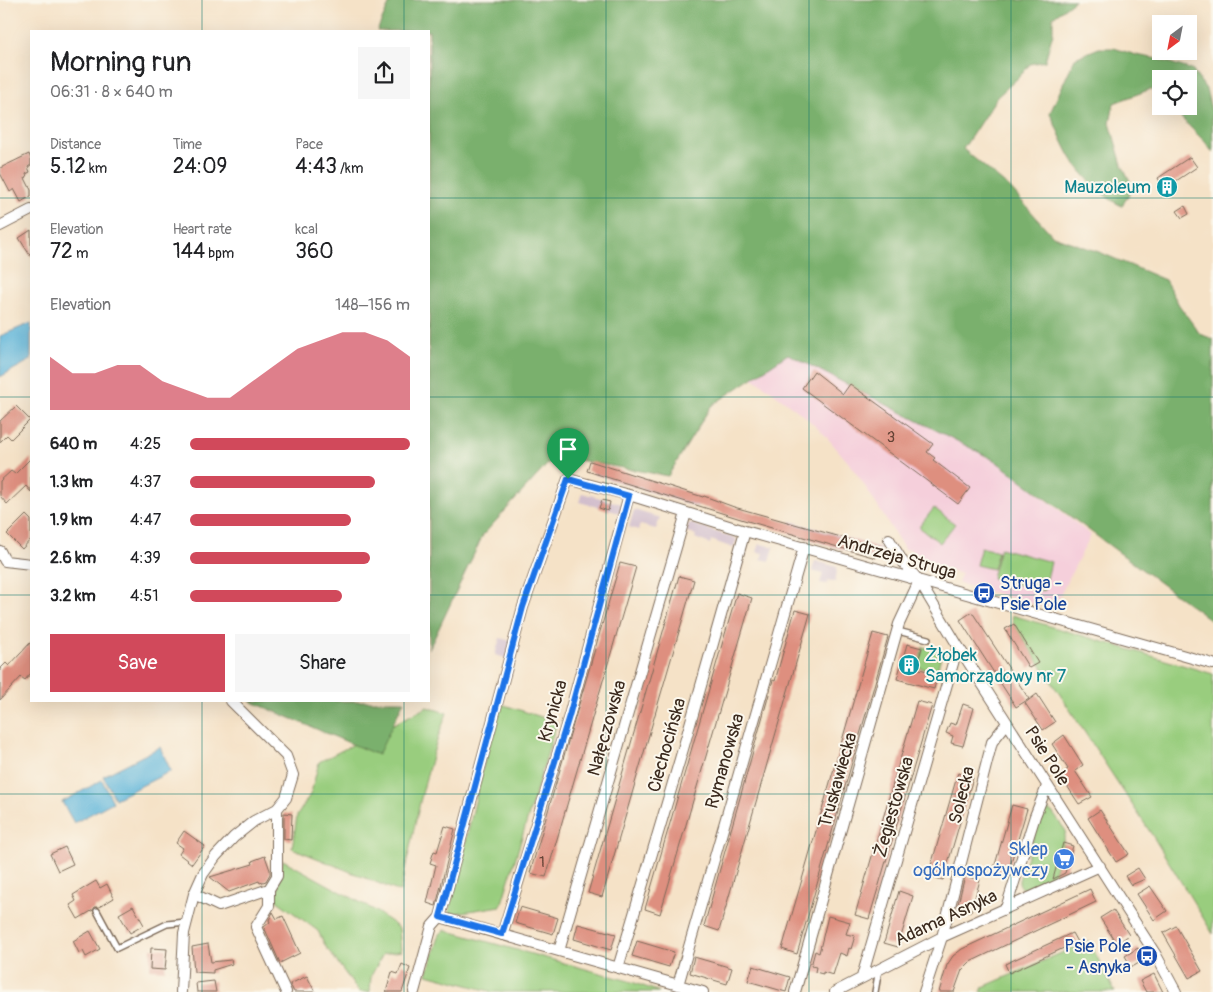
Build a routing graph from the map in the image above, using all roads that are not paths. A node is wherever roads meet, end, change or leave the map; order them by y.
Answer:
1 (30, 211) edge
2 (0, 226) edge
3 (629, 496) junction
4 (686, 513) junction
5 (745, 531) junction
6 (889, 539) dead end
7 (804, 547) junction
8 (0, 551) edge
9 (30, 564) edge
10 (919, 581) junction
11 (897, 631) junction
12 (928, 639) dead end
13 (958, 646) junction
14 (1213, 664) edge
15 (232, 702) edge
16 (1007, 724) junction
17 (1046, 786) junction
18 (277, 809) junction
19 (1100, 866) junction
20 (269, 889) junction
21 (194, 894) junction
22 (1006, 908) junction
23 (96, 911) dead end
24 (440, 917) junction
25 (186, 922) junction
26 (502, 934) junction
27 (942, 936) junction
28 (559, 951) junction
29 (618, 968) junction
30 (879, 968) junction
31 (862, 977) junction
32 (678, 985) junction
33 (181, 992) edge
34 (286, 992) edge
35 (414, 992) edge
36 (702, 992) edge
37 (796, 992) edge
38 (835, 992) edge
39 (876, 992) edge
40 (924, 992) edge
41 (1176, 992) edge

1 - 2 street
3 - 4 street, Andrzeja Struga
3 - 24 street, Andrzeja Struga
3 - 26 street, Krynicka
4 - 5 street, Andrzeja Struga
4 - 28 street, Nałęczowska
5 - 7 street, Andrzeja Struga
5 - 29 street, Ciechocińska
6 - 10 street, Psie Pole
7 - 10 street, Andrzeja Struga
7 - 32 street, Rymanowska
8 - 9 street
10 - 11 street, Truskawiecka
10 - 13 street, Psie Pole
10 - 14 street, Andrzeja Struga
11 - 12 lane
11 - 37 street, Truskawiecka
13 - 16 street, Psie Pole
13 - 31 street, Żegiestowska
15 - 18 street
16 - 17 street, Psie Pole
16 - 27 street, Solecka
17 - 19 street, Psie Pole
17 - 22 street
18 - 20 street
18 - 21 street
19 - 22 street, Adama Asnyka
19 - 41 street, Psie Pole
20 - 21 street
20 - 34 street
21 - 25 street
22 - 27 street, Adama Asnyka
23 - 25 lane
24 - 26 street
24 - 35 street
25 - 33 street
26 - 28 street
27 - 30 street, Adama Asnyka
27 - 40 street, Solecka
28 - 29 street
29 - 32 street
30 - 31 street, Adama Asnyka
30 - 39 lane
31 - 38 street, Adama Asnyka
32 - 36 street

